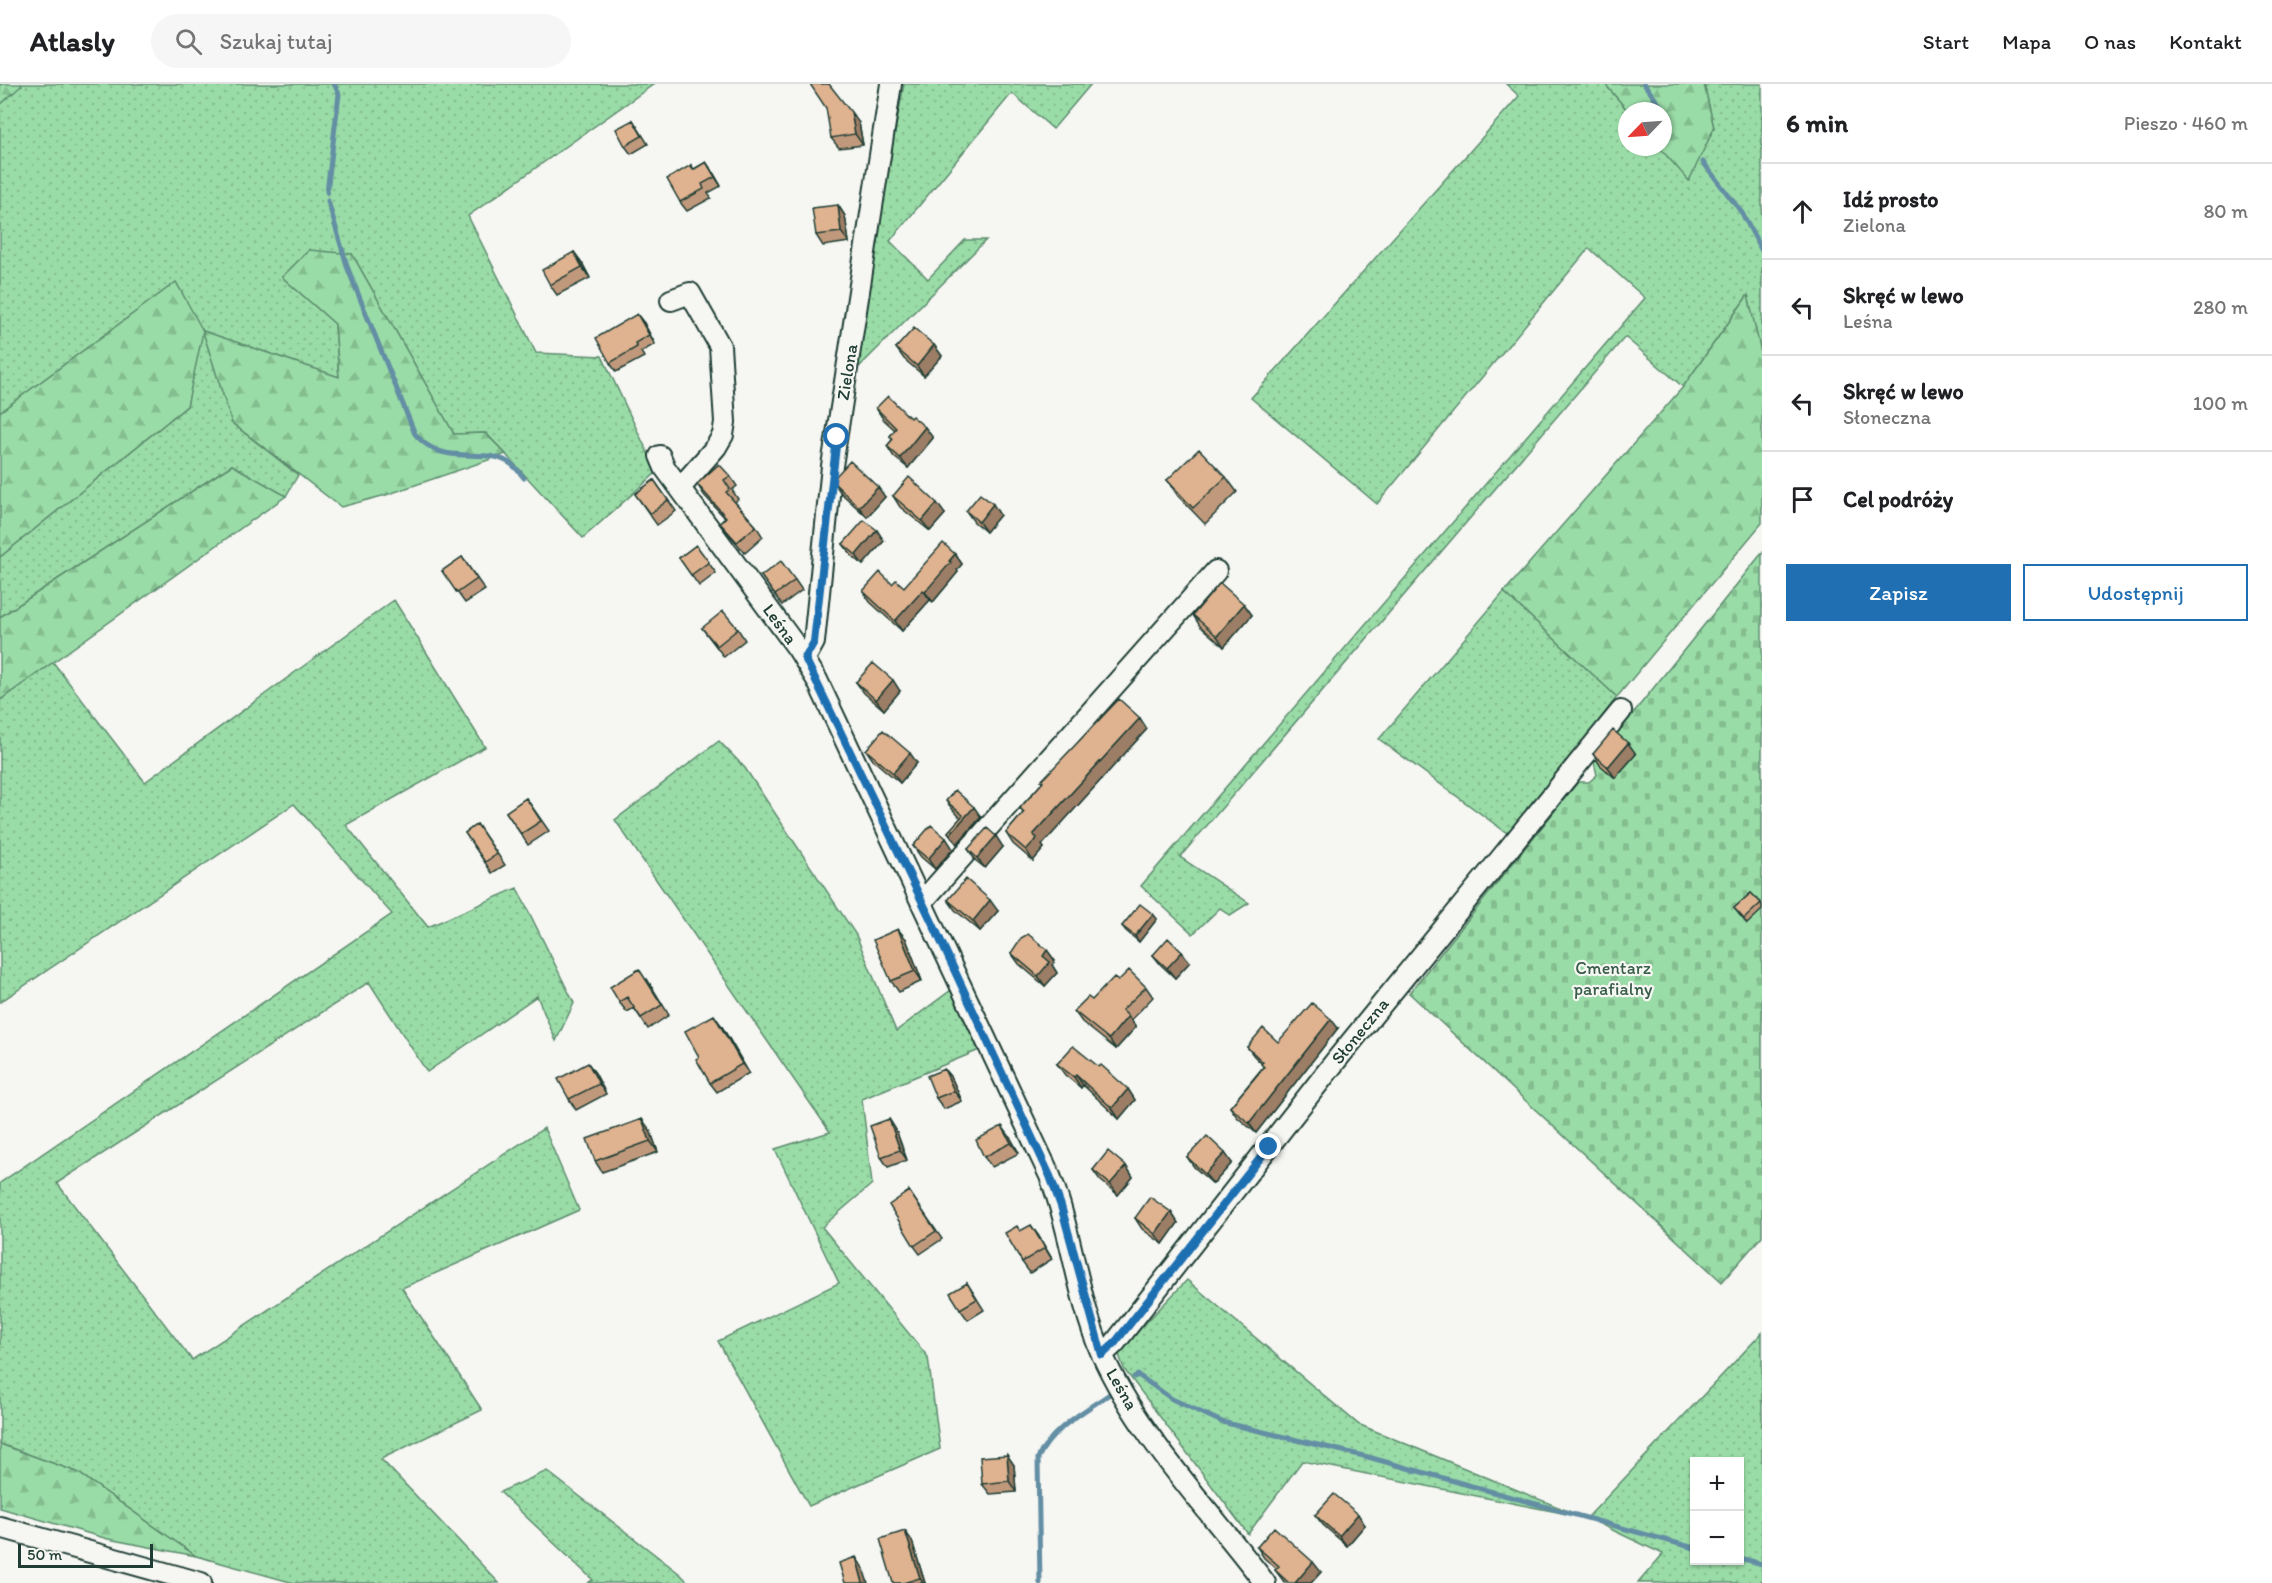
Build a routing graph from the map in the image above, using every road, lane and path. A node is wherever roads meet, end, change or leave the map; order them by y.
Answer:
1 (891, 84) edge
2 (671, 300) dead end
3 (660, 456) dead end
4 (681, 488) junction
5 (1216, 571) dead end
6 (805, 658) junction
7 (1621, 711) dead end
8 (922, 902) junction
9 (1102, 1355) junction
10 (0, 1527) edge
11 (201, 1583) edge
12 (1265, 1583) edge

1 - 6 street, Zielona
2 - 4 street
3 - 4 street, Leśna
4 - 6 street, Leśna
5 - 8 street
6 - 8 street, Leśna
7 - 9 street, Słoneczna
8 - 9 street, Leśna
9 - 12 street, Leśna
10 - 11 street

